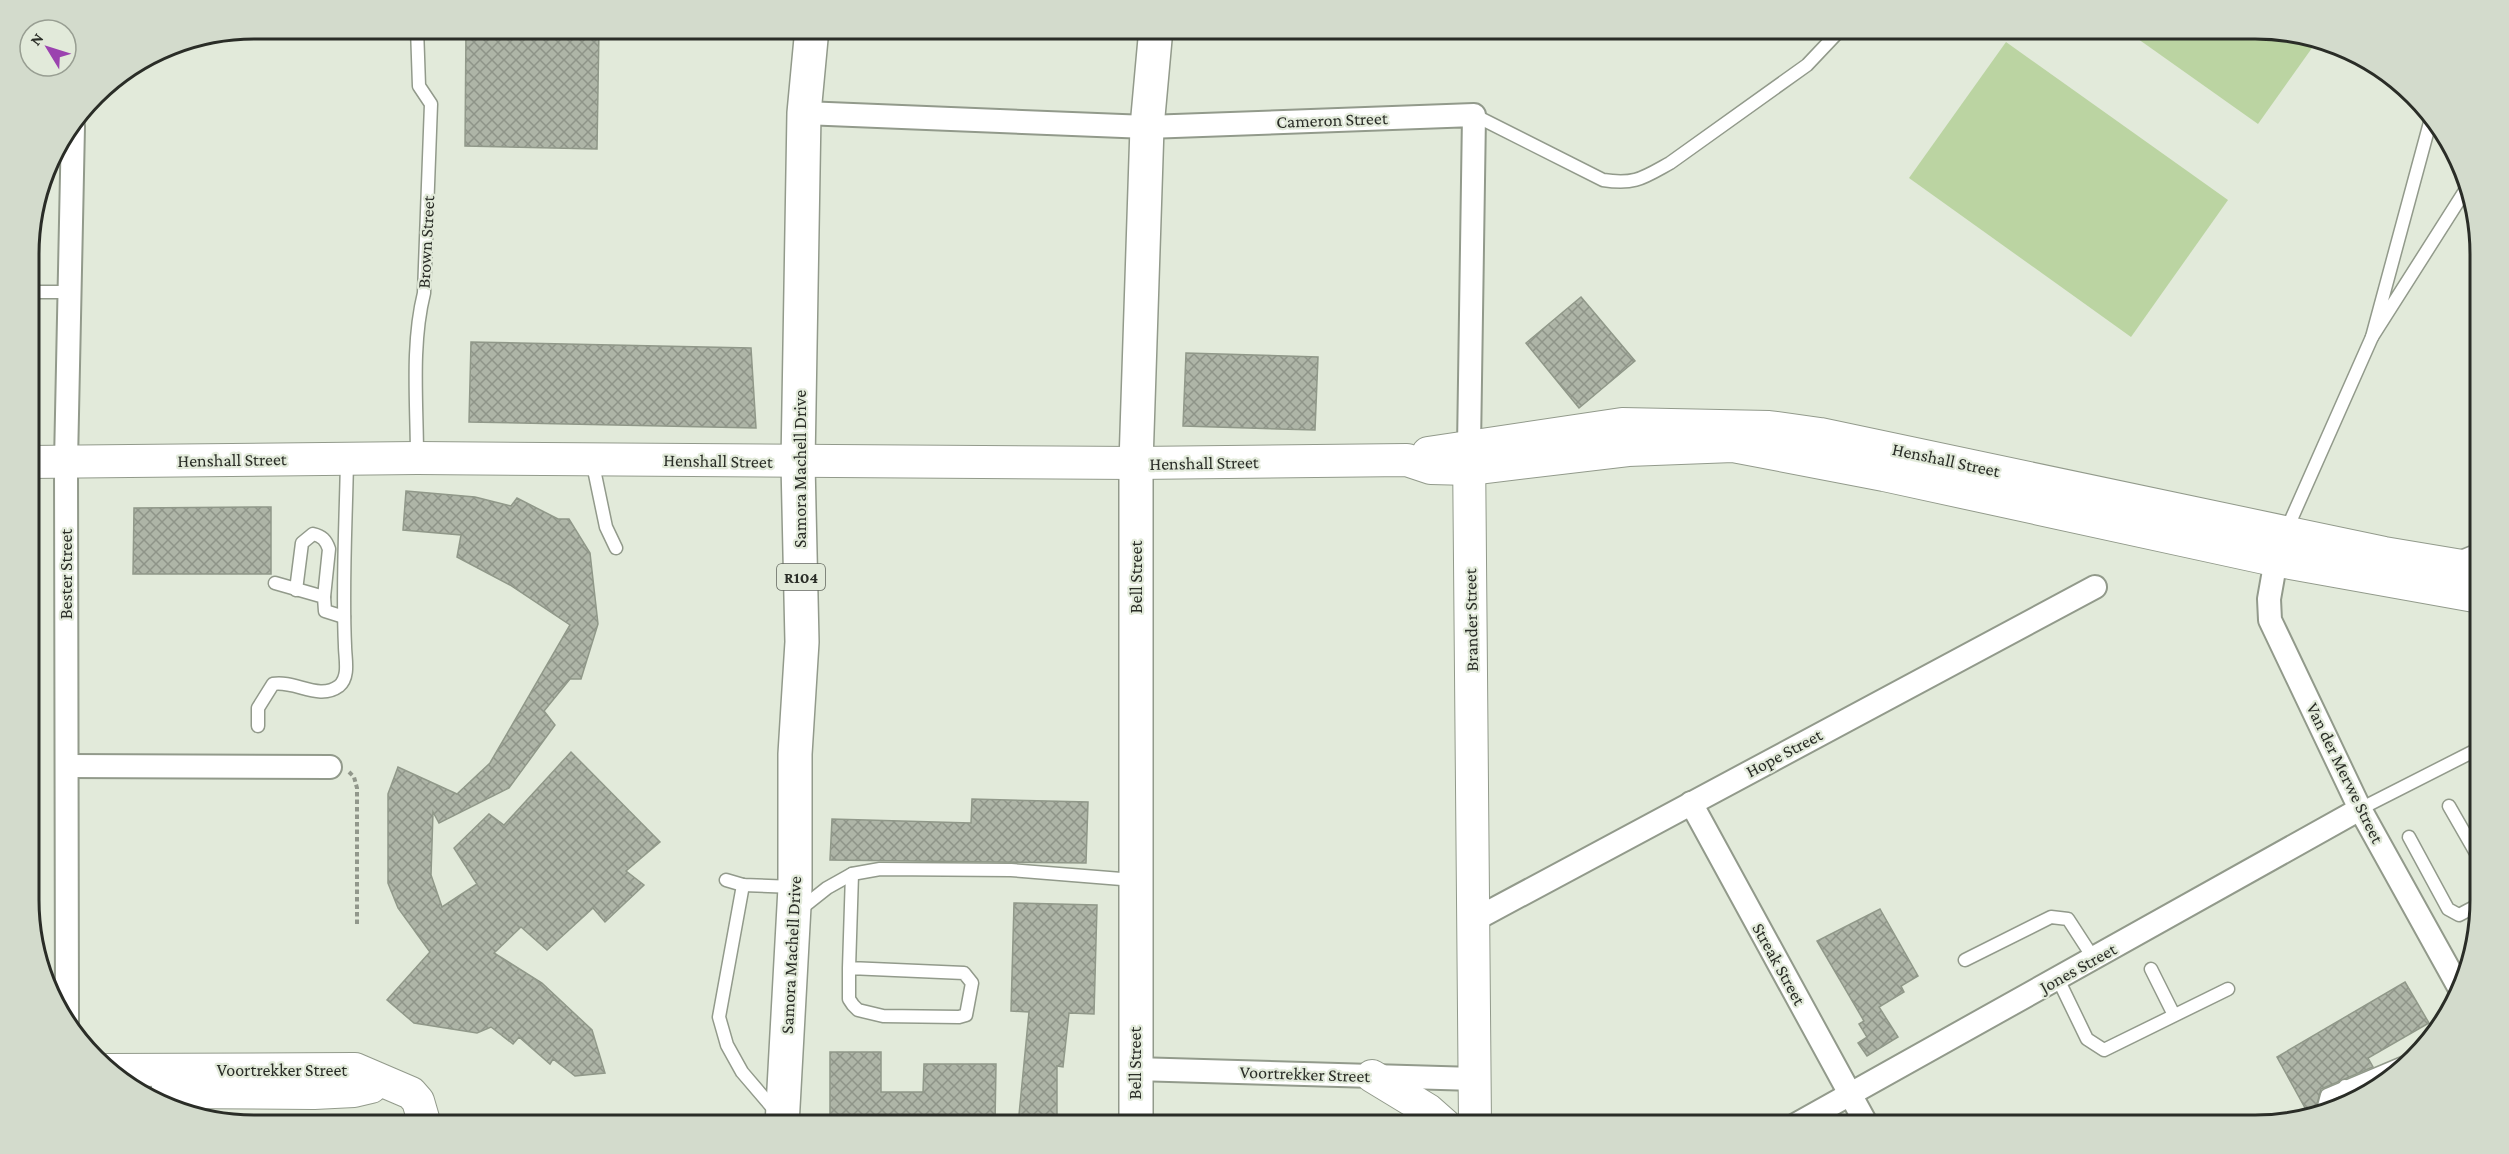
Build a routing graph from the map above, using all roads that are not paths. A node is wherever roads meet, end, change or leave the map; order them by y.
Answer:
1 (417, 39) edge
2 (1155, 39) edge
3 (1832, 39) edge
4 (810, 44) edge
5 (804, 113) junction
6 (1474, 115) junction
7 (1147, 127) junction
8 (2430, 128) edge
9 (73, 139) edge
10 (2462, 195) edge
11 (39, 292) edge
12 (71, 292) junction
13 (2372, 337) junction
14 (417, 458) junction
15 (1469, 458) junction
16 (347, 459) junction
17 (592, 459) junction
18 (39, 462) edge
19 (66, 462) junction
20 (798, 463) junction
21 (1136, 464) junction
22 (2280, 545) junction
23 (616, 548) dead end
24 (2470, 552) edge
25 (2465, 566) edge
26 (275, 583) dead end
27 (2095, 587) dead end
28 (296, 590) junction
29 (2470, 594) edge
30 (324, 597) junction
31 (344, 616) junction
32 (258, 726) dead end
33 (2470, 753) edge
34 (67, 766) junction
35 (330, 767) road end
36 (1692, 803) junction
37 (2449, 806) dead end
38 (2360, 809) junction
39 (2409, 837) dead end
40 (2470, 843) edge
41 (852, 874) junction
42 (726, 880) dead end
43 (1135, 880) junction
44 (743, 885) junction
45 (795, 901) junction
46 (2470, 909) edge
47 (1474, 920) junction
48 (2094, 959) junction
49 (1965, 960) dead end
50 (849, 968) junction
51 (2151, 969) dead end
52 (2058, 979) junction
53 (2455, 980) edge
54 (2228, 989) dead end
55 (67, 1005) edge
56 (2174, 1015) junction
57 (2389, 1068) edge
58 (1135, 1069) junction
59 (122, 1070) edge
60 (1372, 1076) junction
61 (1475, 1079) junction
62 (386, 1082) junction
63 (2345, 1086) junction
64 (157, 1092) edge
65 (1850, 1095) junction
66 (2346, 1095) edge
67 (2325, 1104) edge
68 (422, 1115) edge
69 (776, 1115) edge
70 (782, 1115) edge
71 (1136, 1115) edge
72 (1434, 1115) edge
73 (1475, 1115) edge
74 (1813, 1115) edge
75 (1861, 1115) edge

1 - 14 lane, Brown Street
2 - 7 main road, Bell Street
3 - 6 lane, Cameron Street
4 - 5 main road, Samora Machell Drive / R104
5 - 7 street, Cameron Street
5 - 20 main road, Samora Machell Drive / R104
6 - 7 street, Cameron Street
6 - 15 street, Brander Street
7 - 21 main road, Bell Street
8 - 13 lane
9 - 12 street, Bester Street
10 - 13 lane
11 - 12 lane
12 - 19 street, Bester Street
13 - 22 lane
14 - 16 street, Henshall Street
14 - 17 street, Henshall Street
15 - 21 street, Henshall Street
15 - 22 street, Henshall Street
15 - 47 street, Brander Street
16 - 19 street, Henshall Street
16 - 31 lane
17 - 20 street, Henshall Street
17 - 23 lane
18 - 19 street, Henshall Street
19 - 34 street, Bester Street
20 - 21 street, Henshall Street
20 - 45 main road, Samora Machell Drive / R104
21 - 43 main road, Bell Street
22 - 25 street, Henshall Street
22 - 29 street, Henshall Street
22 - 38 street, Van der Merwe Street
24 - 25 lane
26 - 28 lane
27 - 36 street, Hope Street
28 - 30 lane
28 - 30 lane
30 - 31 lane
31 - 32 lane
33 - 38 lane
34 - 35 street
34 - 55 street, Bester Street
36 - 47 street, Hope Street
36 - 65 street, Streak Street
37 - 40 lane
38 - 48 street, Jones Street
38 - 53 street, Van der Merwe Street
39 - 46 lane
41 - 43 lane
41 - 45 lane
41 - 50 lane
42 - 44 lane
43 - 58 main road, Bell Street
44 - 45 lane
44 - 69 lane
45 - 70 main road, Samora Machell Drive / R104
47 - 61 street, Brander Street
48 - 49 lane
48 - 52 street, Jones Street
50 - 50 lane
51 - 56 lane
52 - 56 lane
52 - 65 street, Jones Street
54 - 56 lane
57 - 63 lane
58 - 60 street, Voortrekker Street
58 - 71 main road, Bell Street
59 - 62 street, Voortrekker Street
60 - 61 street, Voortrekker Street
60 - 72 street
61 - 73 street, Brander Street
62 - 64 street, Voortrekker Street
62 - 68 street
63 - 66 lane
63 - 67 lane
65 - 74 street, Jones Street
65 - 75 street, Streak Street

